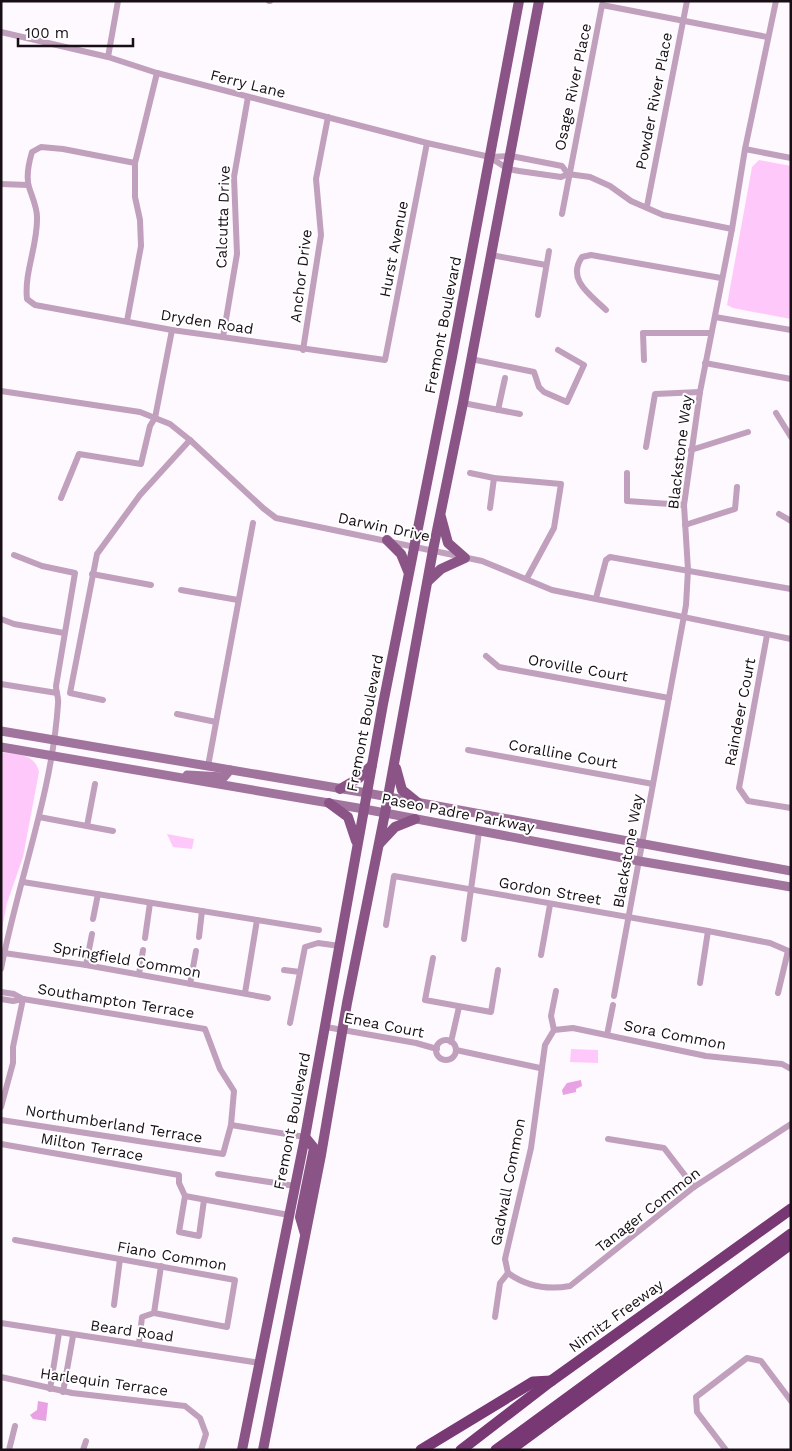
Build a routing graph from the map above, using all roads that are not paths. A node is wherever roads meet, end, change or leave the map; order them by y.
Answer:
1 (118, 1) edge
2 (519, 1) edge
3 (539, 1) edge
4 (687, 1) edge
5 (776, 1) edge
6 (683, 19) junction
7 (1, 32) edge
8 (767, 37) junction
9 (108, 56) junction
10 (157, 73) junction
11 (248, 97) junction
12 (328, 117) junction
13 (427, 143) junction
14 (745, 149) junction
15 (511, 156) junction
16 (490, 157) junction
17 (791, 158) edge
18 (135, 164) junction
19 (508, 169) junction
20 (568, 174) junction
21 (1, 184) edge
22 (28, 185) junction
23 (647, 206) junction
24 (562, 214) dead end
25 (732, 229) junction
26 (549, 251) dead end
27 (491, 256) junction
28 (546, 266) junction
29 (721, 278) junction
30 (606, 310) dead end
31 (538, 315) dead end
32 (715, 317) junction
33 (127, 321) junction
34 (172, 330) junction
35 (791, 330) edge
36 (711, 333) junction
37 (223, 337) junction
38 (304, 350) junction
39 (558, 350) dead end
40 (385, 360) joint
41 (472, 360) junction
42 (644, 360) dead end
43 (705, 363) junction
44 (505, 378) dead end
45 (791, 379) edge
46 (1, 391) edge
47 (700, 392) junction
48 (463, 403) junction
49 (498, 410) junction
50 (776, 413) dead end
51 (520, 414) dead end
52 (155, 418) junction
53 (748, 432) dead end
54 (791, 437) edge
55 (190, 440) junction
56 (646, 446) dead end
57 (691, 450) junction
58 (470, 473) dead end
59 (627, 474) dead end
60 (494, 478) junction
61 (737, 487) dead end
62 (61, 498) dead end
63 (684, 505) junction
64 (490, 508) dead end
65 (440, 514) junction
66 (779, 514) dead end
67 (791, 521) edge
68 (253, 523) dead end
69 (685, 525) junction
70 (387, 540) junction
71 (413, 545) junction
72 (433, 550) junction
73 (14, 555) dead end
74 (465, 558) junction
75 (688, 570) junction
76 (408, 573) junction
77 (92, 574) junction
78 (527, 578) junction
79 (428, 581) junction
80 (151, 585) dead end
81 (791, 589) edge
82 (181, 590) dead end
83 (596, 598) junction
84 (238, 600) junction
85 (684, 616) junction
86 (1, 619) edge
87 (64, 633) junction
88 (767, 635) junction
89 (791, 639) edge
90 (486, 656) dead end
91 (1, 684) edge
92 (56, 693) junction
93 (669, 698) junction
94 (103, 700) dead end
95 (177, 714) dead end
96 (216, 722) junction
97 (1, 731) edge
98 (53, 740) junction
99 (1, 747) edge
100 (468, 750) dead end
101 (50, 756) junction
102 (394, 762) junction
103 (372, 765) junction
104 (208, 766) junction
105 (230, 770) junction
106 (170, 777) junction
107 (95, 784) dead end
108 (653, 784) junction
109 (340, 789) junction
110 (367, 793) junction
111 (388, 797) junction
112 (329, 803) junction
113 (418, 803) junction
114 (791, 808) edge
115 (364, 809) junction
116 (385, 813) junction
117 (38, 817) junction
118 (415, 819) junction
119 (87, 826) junction
120 (113, 831) dead end
121 (479, 832) junction
122 (379, 843) junction
123 (643, 843) junction
124 (358, 845) junction
125 (639, 861) junction
126 (791, 871) edge
127 (23, 882) junction
128 (791, 887) edge
129 (472, 890) junction
130 (98, 894) junction
131 (150, 903) junction
132 (550, 905) junction
133 (202, 911) junction
134 (629, 918) junction
135 (93, 919) dead end
136 (257, 920) junction
137 (386, 925) dead end
138 (319, 930) dead end
139 (708, 931) junction
140 (92, 934) dead end
141 (145, 938) dead end
142 (199, 938) dead end
143 (464, 939) dead end
144 (340, 946) junction
145 (144, 950) dead end
146 (196, 951) dead end
147 (789, 952) edge
148 (4, 953) junction
149 (541, 955) dead end
150 (433, 958) dead end
151 (86, 965) junction
152 (1, 969) edge
153 (284, 970) dead end
154 (498, 970) dead end
155 (300, 972) junction
156 (139, 974) junction
157 (700, 983) dead end
158 (190, 984) junction
159 (556, 991) dead end
160 (1, 992) edge
161 (778, 993) dead end
162 (245, 994) junction
163 (614, 996) dead end
164 (268, 998) dead end
165 (1, 999) edge
166 (22, 999) junction
167 (612, 1005) dead end
168 (460, 1007) junction
169 (290, 1023) dead end
170 (326, 1027) junction
171 (342, 1030) junction
172 (554, 1030) junction
173 (607, 1035) junction
174 (451, 1042) junction
175 (437, 1049) junction
176 (456, 1050) junction
177 (540, 1068) junction
178 (791, 1069) edge
179 (1, 1106) edge
180 (1, 1120) edge
181 (791, 1124) edge
182 (231, 1125) junction
183 (305, 1137) junction
184 (608, 1139) dead end
185 (1, 1144) edge
186 (218, 1174) dead end
187 (295, 1186) junction
188 (694, 1188) junction
189 (185, 1196) junction
190 (204, 1200) junction
191 (791, 1209) edge
192 (289, 1216) junction
193 (791, 1234) edge
194 (306, 1235) junction
195 (15, 1240) dead end
196 (791, 1244) edge
197 (120, 1259) junction
198 (161, 1266) junction
199 (508, 1274) junction
200 (114, 1305) dead end
201 (154, 1313) junction
202 (495, 1317) dead end
203 (1, 1323) edge
204 (59, 1333) junction
205 (73, 1336) junction
206 (139, 1343) junction
207 (260, 1363) junction
208 (1, 1377) edge
209 (552, 1381) junction
210 (50, 1390) junction
211 (63, 1392) junction
212 (791, 1401) edge
213 (15, 1426) dead end
214 (86, 1441) dead end
215 (9, 1450) edge
216 (83, 1450) edge
217 (201, 1450) edge
218 (242, 1450) edge
219 (264, 1450) edge
220 (422, 1450) edge
221 (461, 1450) edge
222 (496, 1450) edge
223 (512, 1450) edge
224 (726, 1450) edge

1 - 9 street
2 - 16 main road, Fremont Boulevard
3 - 15 main road
4 - 6 street, Powder River Place
5 - 8 street, Blackstone Way
6 - 8 street
6 - 20 street, Osage River Place
6 - 23 street, Powder River Place
7 - 9 street, Ferry Lane
8 - 14 street, Blackstone Way
9 - 10 street, Ferry Lane
10 - 11 street, Ferry Lane
10 - 18 street
11 - 12 street, Ferry Lane
11 - 37 street, Calcutta Drive
12 - 13 street, Ferry Lane
12 - 38 street, Anchor Drive
13 - 16 street, Ferry Lane
13 - 40 street, Hurst Avenue
14 - 17 street
14 - 25 street, Blackstone Way
15 - 16 street, Ferry Lane
15 - 19 main road
15 - 20 street, Ferry Lane
16 - 19 street, Ferry Lane
16 - 71 main road, Fremont Boulevard
18 - 22 street
18 - 33 street
19 - 20 street, Ferry Lane
19 - 27 main road
20 - 23 street, Ferry Lane
20 - 24 street, Osage River Place
21 - 22 street
22 - 33 street, Dryden Road
23 - 25 street, Ferry Lane
25 - 29 street, Blackstone Way
26 - 28 street
27 - 28 street
27 - 41 main road
28 - 31 street
29 - 30 street
29 - 32 street, Blackstone Way
32 - 35 street
32 - 36 street, Blackstone Way
33 - 34 street, Dryden Road
34 - 37 street, Dryden Road
34 - 52 street
36 - 42 street
36 - 43 street, Blackstone Way
37 - 38 street, Dryden Road
38 - 40 street, Dryden Road
39 - 41 street
41 - 48 main road
43 - 45 street
43 - 47 street, Blackstone Way
44 - 49 street
46 - 52 street, Darwin Drive
47 - 56 street
47 - 57 street, Blackstone Way
48 - 49 street
48 - 65 main road
49 - 51 street
50 - 54 street
52 - 55 street, Darwin Drive
52 - 62 street
53 - 57 street
55 - 70 street, Darwin Drive
55 - 77 street
57 - 63 street, Blackstone Way
58 - 60 street
59 - 63 street
60 - 64 street
60 - 78 street
61 - 69 street
63 - 69 street, Blackstone Way
65 - 72 main road
65 - 74 main road
66 - 67 street
68 - 84 street
69 - 75 street, Blackstone Way
70 - 71 street, Darwin Drive
70 - 76 main road
71 - 72 street, Darwin Drive
71 - 76 main road, Fremont Boulevard
72 - 74 street, Darwin Drive
72 - 79 main road
73 - 87 street
74 - 78 street, Darwin Drive
74 - 79 main road
75 - 81 street
75 - 83 street
75 - 85 street, Blackstone Way
76 - 103 main road, Fremont Boulevard
77 - 80 street
77 - 94 street
78 - 83 street, Darwin Drive
79 - 102 main road
82 - 84 street
83 - 85 street, Darwin Drive
84 - 96 street
85 - 88 street, Darwin Drive
85 - 93 street, Blackstone Way
86 - 87 street
87 - 92 street
88 - 89 street, Darwin Drive
88 - 114 street, Raindeer Court
90 - 93 street, Oroville Court
91 - 92 street
92 - 98 street
93 - 108 street, Blackstone Way
95 - 96 street
96 - 104 street
97 - 98 main road, Paseo Padre Parkway
98 - 101 street
98 - 104 main road, Paseo Padre Parkway
99 - 101 main road, Paseo Padre Parkway
100 - 108 street, Coralline Court
101 - 106 main road, Paseo Padre Parkway
101 - 117 street
102 - 111 main road
102 - 113 main road
103 - 109 main road
103 - 110 main road, Fremont Boulevard
104 - 105 main road, Paseo Padre Parkway
105 - 106 main road
105 - 109 main road, Paseo Padre Parkway
106 - 112 main road, Paseo Padre Parkway
107 - 119 street
108 - 123 street, Blackstone Way
109 - 110 main road, Paseo Padre Parkway
110 - 111 main road, Paseo Padre Parkway
110 - 115 main road, Fremont Boulevard
111 - 113 main road, Paseo Padre Parkway
111 - 116 main road
112 - 115 main road, Paseo Padre Parkway
112 - 124 main road
113 - 123 main road, Paseo Padre Parkway
115 - 116 main road, Paseo Padre Parkway
115 - 124 main road, Fremont Boulevard
116 - 118 main road, Paseo Padre Parkway
116 - 122 main road
117 - 119 street
117 - 127 street
118 - 121 main road, Paseo Padre Parkway
118 - 122 main road
119 - 120 street
121 - 125 main road, Paseo Padre Parkway
121 - 129 street
122 - 171 main road
123 - 125 street, Blackstone Way
123 - 126 main road, Paseo Padre Parkway
124 - 144 main road, Fremont Boulevard
125 - 128 main road, Paseo Padre Parkway
125 - 134 street, Blackstone Way
127 - 130 street
127 - 148 street
129 - 132 street, Gordon Street
129 - 137 street, Gordon Street
129 - 143 street
130 - 131 street
130 - 135 street
131 - 133 street
131 - 141 street
132 - 134 street, Gordon Street
132 - 149 street
133 - 136 street
133 - 142 street
134 - 139 street, Gordon Street
134 - 163 street, Blackstone Way
136 - 138 street
136 - 162 street
139 - 147 street, Gordon Street
139 - 157 street
140 - 151 street
144 - 155 street
144 - 170 main road, Fremont Boulevard
145 - 156 street
146 - 158 street
147 - 161 street
148 - 151 street, Springfield Common
148 - 152 street
150 - 168 street
151 - 156 street, Springfield Common
153 - 155 street
154 - 168 street
155 - 169 street
156 - 158 street, Springfield Common
158 - 162 street, Springfield Common
159 - 172 street
160 - 166 street, Southampton Terrace
162 - 164 street, Springfield Common
165 - 166 street, Southampton Terrace
166 - 179 street
166 - 182 street, Southampton Terrace
167 - 173 street
168 - 174 street
170 - 171 street, Enea Court
170 - 183 main road, Fremont Boulevard
171 - 175 street, Enea Court
171 - 194 main road
172 - 173 street, Sora Common
172 - 177 street, Gadwall Common
173 - 178 street, Sora Common
174 - 175 street, Enea Court
174 - 176 street
175 - 176 street, Enea Court
176 - 177 street
177 - 199 street, Gadwall Common
180 - 182 street, Northumberland Terrace
181 - 188 street, Tanager Common
182 - 183 street
183 - 187 main road, Fremont Boulevard
183 - 194 main road
184 - 188 street
185 - 189 street, Milton Terrace
186 - 187 street
187 - 192 main road, Fremont Boulevard
188 - 199 street, Tanager Common
189 - 190 street
189 - 190 street
190 - 192 street
191 - 209 highway, Nimitz Freeway
192 - 207 main road, Fremont Boulevard
193 - 222 highway
194 - 219 main road
195 - 197 street, Fiano Common
196 - 223 highway
197 - 198 street, Fiano Common
197 - 200 street
198 - 201 street
198 - 201 street, Fiano Common
199 - 202 street
201 - 206 street
203 - 204 street, Beard Road
204 - 205 street, Beard Road
204 - 210 street
205 - 206 street, Beard Road
205 - 211 street
206 - 207 street, Beard Road
207 - 218 main road, Fremont Boulevard
208 - 210 street, Harlequin Terrace
209 - 220 highway
209 - 221 highway, Nimitz Freeway
210 - 211 street, Harlequin Terrace
211 - 217 street, Harlequin Terrace
212 - 224 street
213 - 215 street
214 - 216 street

